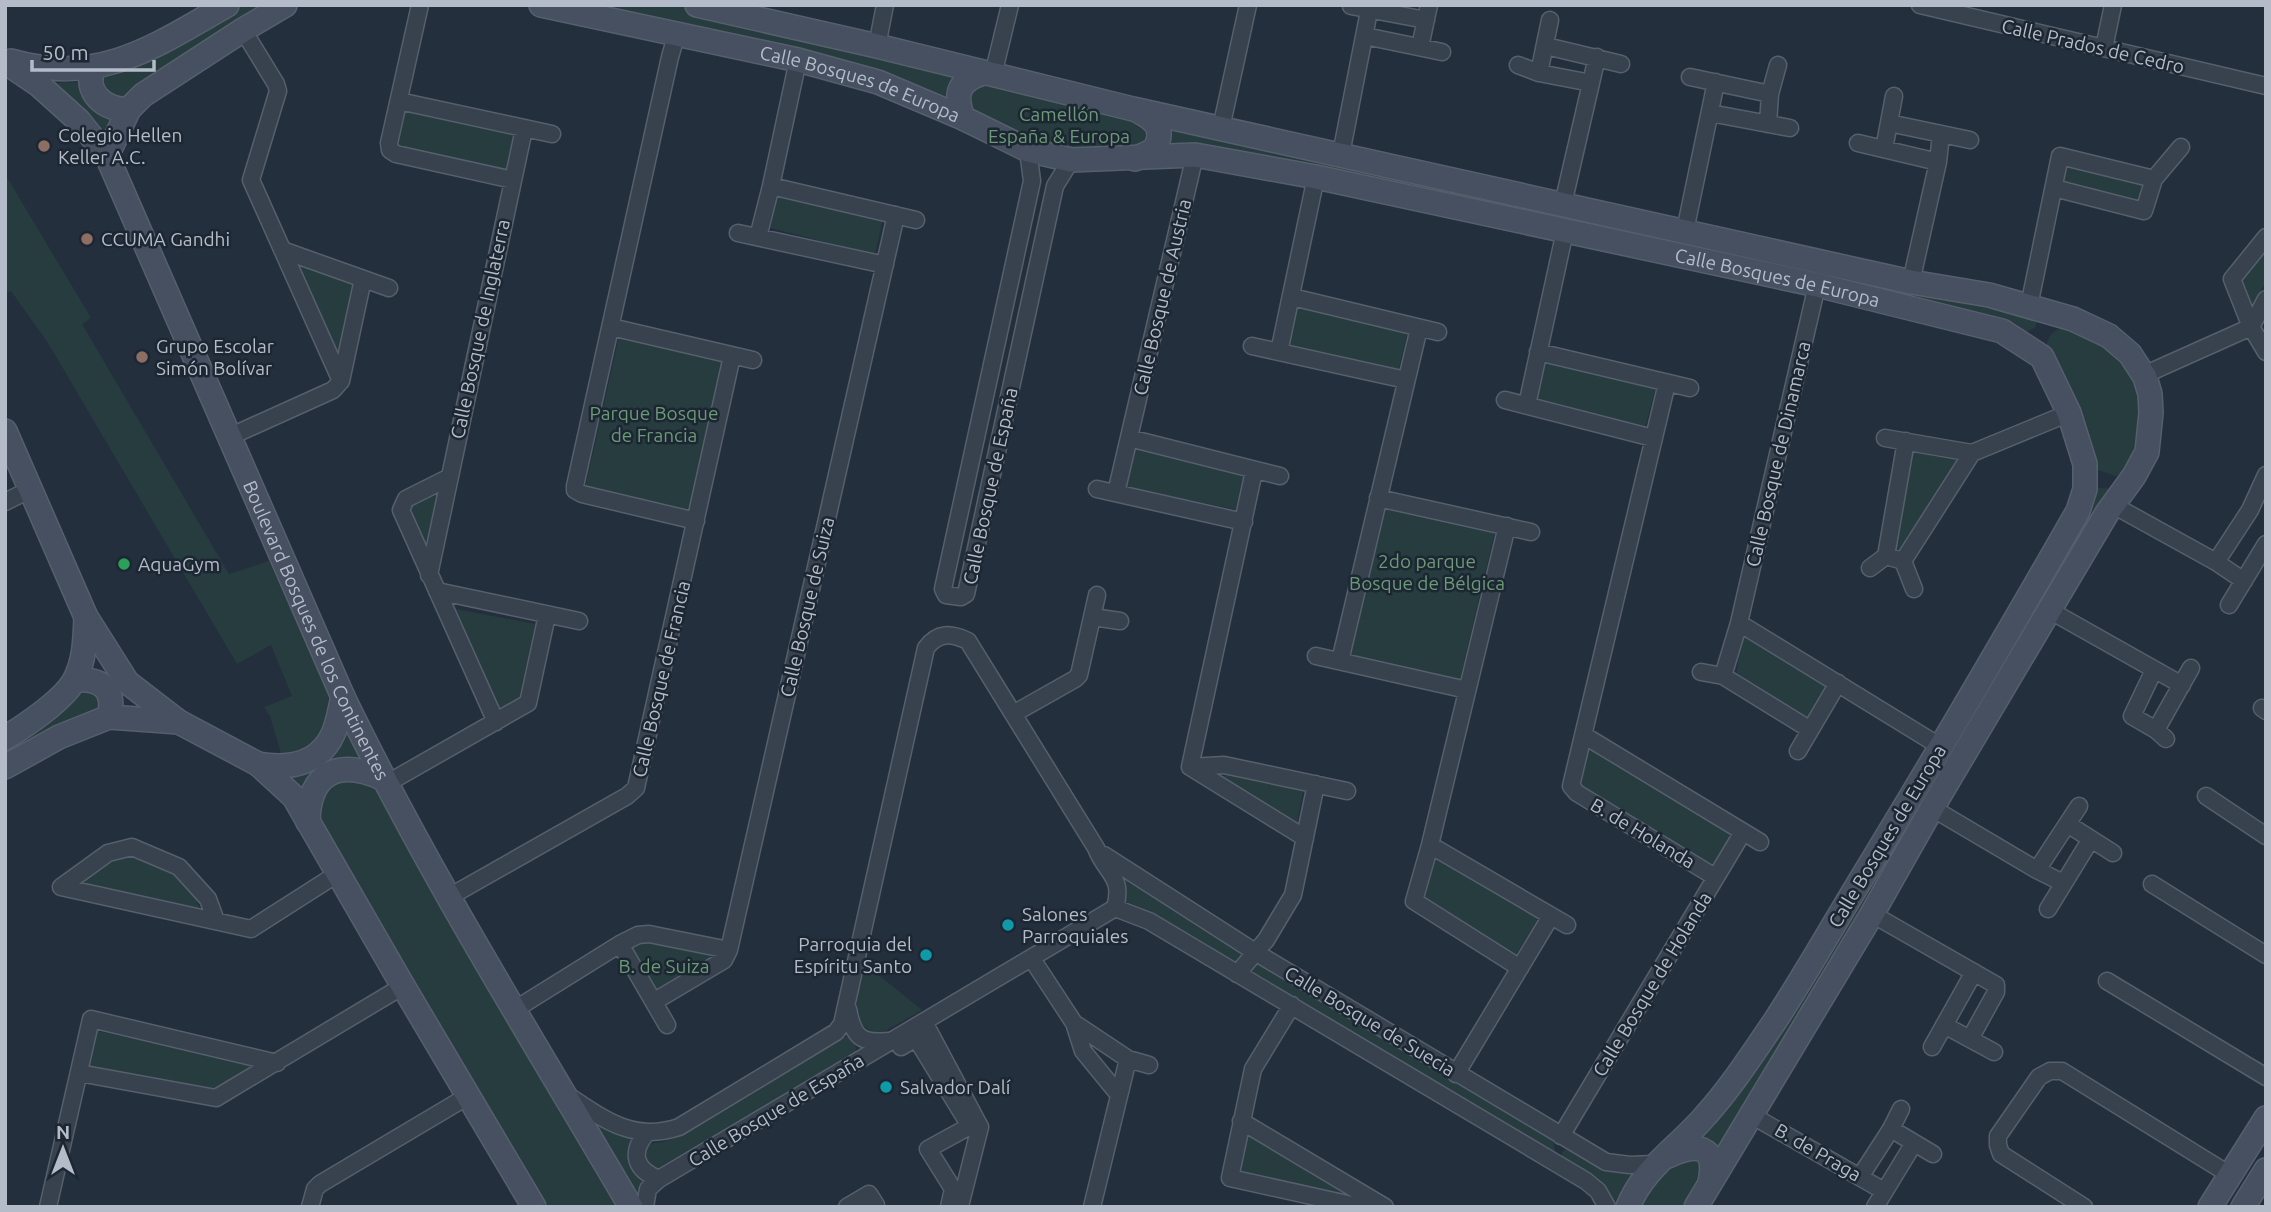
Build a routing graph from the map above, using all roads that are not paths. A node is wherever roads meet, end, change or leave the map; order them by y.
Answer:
1 (227, 5) edge
2 (285, 5) edge
3 (420, 5) edge
4 (541, 5) edge
5 (697, 5) edge
6 (885, 5) edge
7 (1010, 5) edge
8 (1920, 5) edge
9 (2113, 5) edge
10 (1243, 6) edge
11 (1351, 6) edge
12 (1369, 11) junction
13 (1427, 12) edge
14 (1550, 20) dead end
15 (243, 30) junction
16 (677, 33) junction
17 (1365, 36) junction
18 (877, 46) junction
19 (1546, 46) junction
20 (1420, 47) junction
21 (2104, 48) junction
22 (1442, 52) dead end
23 (1597, 57) junction
24 (798, 60) junction
25 (5, 61) edge
26 (1621, 64) dead end
27 (1518, 65) dead end
28 (1778, 65) dead end
29 (94, 68) junction
30 (1539, 72) junction
31 (988, 74) junction
32 (1690, 77) dead end
33 (1716, 82) junction
34 (1591, 83) junction
35 (2266, 86) edge
36 (1770, 94) junction
37 (1894, 96) dead end
38 (399, 101) junction
39 (1133, 109) junction
40 (129, 110) junction
41 (1710, 113) junction
42 (963, 118) junction
43 (1888, 123) junction
44 (1768, 124) junction
45 (1221, 128) junction
46 (1790, 128) dead end
47 (524, 130) junction
48 (552, 134) dead end
49 (1941, 134) junction
50 (1970, 140) dead end
51 (1858, 143) dead end
52 (2180, 147) dead end
53 (1884, 149) junction
54 (1028, 150) junction
55 (1341, 154) junction
56 (1195, 155) junction
57 (107, 156) junction
58 (1135, 159) junction
59 (1071, 160) junction
60 (1938, 162) junction
61 (1317, 177) junction
62 (2154, 179) junction
63 (513, 180) junction
64 (771, 186) junction
65 (2054, 188) junction
66 (1563, 204) junction
67 (896, 215) junction
68 (916, 220) dead end
69 (1685, 231) junction
70 (1565, 232) junction
71 (738, 233) dead end
72 (758, 237) junction
73 (2266, 237) edge
74 (285, 251) junction
75 (885, 265) junction
76 (363, 279) junction
77 (1911, 282) junction
78 (1817, 285) junction
79 (389, 288) dead end
80 (1292, 297) junction
81 (2266, 299) edge
82 (2029, 306) junction
83 (2073, 319) junction
84 (611, 327) junction
85 (1419, 327) junction
86 (2251, 327) junction
87 (1438, 332) dead end
88 (1252, 346) dead end
89 (2266, 350) edge
90 (1279, 352) junction
91 (1538, 352) junction
92 (732, 356) junction
93 (2042, 357) junction
94 (753, 360) dead end
95 (2145, 377) junction
96 (1406, 380) junction
97 (341, 382) junction
98 (1667, 383) junction
99 (1690, 388) dead end
100 (1505, 400) dead end
101 (1527, 405) junction
102 (2069, 413) junction
103 (5, 431) edge
104 (229, 437) junction
105 (1129, 438) junction
106 (1653, 438) junction
107 (1885, 438) dead end
108 (1906, 441) junction
109 (1972, 453) junction
110 (2085, 464) junction
111 (1254, 471) junction
112 (2266, 475) edge
113 (1280, 476) dead end
114 (2134, 477) junction
115 (448, 478) junction
116 (31, 489) junction
117 (1097, 489) dead end
118 (1116, 493) junction
119 (1378, 498) junction
120 (5, 502) edge
121 (2113, 505) junction
122 (2250, 510) junction
123 (2266, 518) edge
124 (696, 521) junction
125 (1244, 522) junction
126 (1507, 526) junction
127 (1531, 531) dead end
128 (2266, 544) edge
129 (1886, 555) junction
130 (1903, 561) junction
131 (2216, 562) junction
132 (1870, 568) dead end
133 (429, 576) junction
134 (2244, 581) junction
135 (1914, 589) dead end
136 (437, 592) junction
137 (1097, 595) dead end
138 (2229, 605) dead end
139 (2049, 610) junction
140 (547, 615) junction
141 (86, 617) junction
142 (1093, 617) junction
143 (579, 621) dead end
144 (1120, 621) dead end
145 (1739, 623) junction
146 (968, 640) joint
147 (1317, 656) dead end
148 (1339, 661) junction
149 (2191, 667) dead end
150 (2154, 670) junction
151 (1701, 672) dead end
152 (1723, 676) junction
153 (75, 680) junction
154 (1838, 683) junction
155 (2182, 684) junction
156 (1467, 690) junction
157 (343, 697) junction
158 (1013, 714) junction
159 (109, 717) junction
160 (178, 722) junction
161 (496, 722) junction
162 (1809, 729) junction
163 (1585, 736) junction
164 (5, 738) edge
165 (1941, 747) junction
166 (1798, 751) dead end
167 (258, 764) junction
168 (5, 767) edge
169 (1190, 767) junction
170 (384, 781) junction
171 (1316, 783) junction
172 (1347, 791) dead end
173 (2206, 796) dead end
174 (2079, 806) dead end
175 (1931, 808) junction
176 (308, 822) junction
177 (2069, 825) junction
178 (1743, 832) junction
179 (2266, 836) edge
180 (1306, 838) junction
181 (2091, 839) junction
182 (1759, 842) dead end
183 (1430, 845) junction
184 (1096, 848) junction
185 (2113, 853) dead end
186 (2037, 870) junction
187 (337, 874) junction
188 (1715, 877) junction
189 (2063, 883) junction
190 (2152, 884) dead end
191 (449, 897) junction
192 (1115, 908) junction
193 (2048, 909) dead end
194 (1872, 914) junction
195 (1551, 916) junction
196 (216, 921) junction
197 (1567, 925) dead end
198 (620, 944) junction
199 (729, 950) junction
200 (1255, 952) junction
201 (2266, 955) edge
202 (1032, 959) junction
203 (1520, 968) junction
204 (1974, 972) junction
205 (1237, 974) junction
206 (2107, 981) dead end
207 (402, 986) junction
208 (655, 1001) junction
209 (1292, 1004) junction
210 (847, 1006) junction
211 (514, 1010) junction
212 (924, 1022) junction
213 (1074, 1023) junction
214 (667, 1025) dead end
215 (1944, 1025) junction
216 (1970, 1039) junction
217 (893, 1040) junction
218 (1932, 1047) dead end
219 (1994, 1052) dead end
220 (1128, 1059) junction
221 (276, 1063) junction
222 (1149, 1065) dead end
223 (79, 1073) junction
224 (1456, 1074) junction
225 (2266, 1077) edge
226 (565, 1094) junction
227 (468, 1096) junction
228 (1119, 1096) junction
229 (1900, 1109) dead end
230 (1751, 1115) junction
231 (2266, 1118) edge
232 (1241, 1121) junction
233 (980, 1126) junction
234 (1891, 1129) junction
235 (646, 1133) junction
236 (1561, 1136) junction
237 (1914, 1143) junction
238 (1933, 1154) dead end
239 (1660, 1161) junction
240 (2236, 1166) junction
241 (2265, 1172) edge
242 (1860, 1177) junction
243 (659, 1179) junction
244 (1710, 1182) junction
245 (964, 1189) junction
246 (1884, 1191) junction
247 (1378, 1203) edge
248 (530, 1206) edge
249 (867, 1206) edge
250 (48, 1207) edge
251 (310, 1207) edge
252 (631, 1207) edge
253 (645, 1207) edge
254 (651, 1207) edge
255 (847, 1207) edge
256 (949, 1207) edge
257 (960, 1207) edge
258 (1092, 1207) edge
259 (1607, 1207) edge
260 (1628, 1207) edge
261 (1696, 1207) edge
262 (1875, 1207) edge
263 (2084, 1207) edge
264 (2210, 1207) edge
265 (2243, 1207) edge

1 - 29 street
2 - 15 street
3 - 38 street
4 - 16 street, Calle Bosques de Europa
5 - 18 street, Calle Bosques de Europa
6 - 18 street
7 - 31 street
8 - 21 street, Calle Prados de Cedro
9 - 21 street
10 - 45 street
11 - 12 street
12 - 13 street
12 - 17 street
13 - 20 street
14 - 19 street
15 - 40 street
15 - 74 street
16 - 24 street, Calle Bosques de Europa
16 - 84 street
17 - 20 street
17 - 55 street
18 - 31 street, Calle Bosques de Europa
19 - 23 street
19 - 30 street
20 - 22 street
21 - 35 street, Calle Prados de Cedro
23 - 26 street
23 - 34 street
24 - 42 street, Calle Bosques de Europa
24 - 64 street
25 - 29 street
25 - 57 street, Boulevard Bosques de los Continentes
27 - 30 street
28 - 36 street
29 - 40 street
30 - 34 street
31 - 39 street, Calle Bosques de Europa
31 - 42 street
32 - 33 street
33 - 36 street
33 - 41 street
34 - 66 street
36 - 44 street
37 - 43 street
38 - 47 street
38 - 63 street
39 - 45 street, Calle Bosques de Europa
39 - 58 street
40 - 57 street
41 - 44 street
41 - 69 street
42 - 54 street, Calle Bosques de Europa
43 - 49 street
43 - 53 street
44 - 46 street
45 - 55 street, Calle Bosques de Europa
47 - 48 street
47 - 63 street, Calle Bosque de Inglaterra
49 - 50 street
49 - 60 street
51 - 53 street
52 - 62 street
53 - 60 street
54 - 59 street, Calle Bosques de Europa
54 - 59 street, Calle Bosque de España
55 - 66 street, Calle Bosques de Europa
56 - 58 street, Calle Bosques de Europa
56 - 61 street, Calle Bosques de Europa
56 - 105 street, Calle Bosque de Austria
57 - 104 street, Boulevard Bosques de los Continentes
58 - 59 street, Calle Bosques de Europa
60 - 77 street
61 - 70 street, Calle Bosques de Europa
61 - 80 street
62 - 65 street
62 - 65 street
63 - 115 street, Calle Bosque de Inglaterra
64 - 67 street
64 - 72 street
65 - 82 street
66 - 69 street, Calle Bosques de Europa
67 - 68 street
67 - 75 street, Calle Bosque de Suiza
69 - 77 street, Calle Bosques de Europa
70 - 78 street, Calle Bosques de Europa
70 - 91 street
71 - 72 street
72 - 75 street
73 - 86 street
74 - 76 street
74 - 97 street
75 - 199 street, Calle Bosque de Suiza
76 - 79 street
76 - 97 street
77 - 82 street, Calle Bosques de Europa
78 - 93 street, Calle Bosques de Europa
78 - 145 street, Calle Bosque de Dinamarca
80 - 85 street
80 - 90 street
81 - 86 street
82 - 83 street, Calle Bosques de Europa
83 - 93 street
83 - 95 street, Calle Bosques de Europa
84 - 92 street
84 - 124 street
85 - 87 street
85 - 96 street
86 - 89 street
86 - 95 street
88 - 90 street
90 - 96 street
91 - 98 street
91 - 101 street
92 - 94 street
92 - 124 street, Calle Bosque de Francia
93 - 102 street, Calle Bosques de Europa
95 - 114 street, Calle Bosques de Europa
96 - 119 street
97 - 104 street
98 - 99 street
98 - 106 street
100 - 101 street
101 - 106 street
102 - 109 street
102 - 110 street, Calle Bosques de Europa
103 - 116 street
104 - 157 street, Boulevard Bosques de los Continentes
105 - 111 street
105 - 118 street, Calle Bosque de Austria
106 - 163 street
107 - 108 street
108 - 109 street
108 - 129 street
109 - 130 street
110 - 114 street
110 - 165 street, Calle Bosques de Europa
111 - 113 street
111 - 125 street
112 - 122 street
114 - 121 street, Calle Bosques de Europa
115 - 133 street, Calle Bosque de Inglaterra
115 - 133 street
116 - 120 street
116 - 141 street
117 - 118 street
118 - 125 street
119 - 126 street
119 - 148 street
121 - 131 street
121 - 139 street, Calle Bosques de Europa
122 - 123 street
122 - 131 street
124 - 191 street, Calle Bosque de Francia
125 - 169 street
126 - 127 street
126 - 156 street
128 - 134 street
129 - 130 street
129 - 132 street
130 - 135 street
131 - 134 street
133 - 136 street
134 - 138 street
136 - 140 street
136 - 161 street
137 - 142 street
139 - 150 street
139 - 175 street, Calle Bosques de Europa
140 - 143 street
140 - 161 street
141 - 153 street
141 - 160 street
142 - 144 street
142 - 158 street
145 - 152 street, Calle Bosque de Dinamarca
145 - 154 street
146 - 158 street, Calle Bosque de Suecia
146 - 210 street, Calle Bosque de España
147 - 148 street
148 - 156 street
149 - 155 street
150 - 155 street
150 - 155 street
151 - 152 street
152 - 162 street
153 - 159 street
153 - 164 street
154 - 162 street
154 - 165 street
156 - 183 street
157 - 167 street
157 - 170 street, Boulevard Bosques de los Continentes
158 - 184 street, Calle Bosque de Suecia
159 - 160 street
159 - 168 street
160 - 167 street
161 - 170 street
162 - 166 street
163 - 178 street
163 - 188 street, B. de Holanda
165 - 239 street, Calle Bosques de Europa
167 - 176 street
169 - 171 street
169 - 180 street
170 - 176 street
170 - 191 street, Boulevard Bosques de los Continentes
171 - 172 street
171 - 180 street
173 - 179 street
174 - 177 street
175 - 186 street
175 - 194 street, Calle Bosques de Europa
176 - 187 street
177 - 181 street
177 - 186 street
178 - 182 street
178 - 188 street, Calle Bosque de Holanda
180 - 200 street
181 - 185 street
181 - 189 street
183 - 195 street
183 - 203 street
184 - 192 street, Calle Bosque de Suecia
184 - 200 street, Calle Bosque de Suecia
186 - 189 street
187 - 196 street
187 - 207 street
188 - 236 street, Calle Bosque de Holanda
189 - 193 street
190 - 201 street
191 - 211 street, Boulevard Bosques de los Continentes
192 - 202 street, Calle Bosque de España
192 - 205 street, Calle Bosque de Suecia
194 - 204 street
194 - 230 street, Calle Bosques de Europa
195 - 197 street
195 - 203 street
196 - 196 street
198 - 199 street
198 - 208 street
198 - 211 street
199 - 208 street
200 - 205 street
200 - 224 street, Calle Bosque de Suecia
202 - 212 street, Calle Bosque de España
202 - 213 street
203 - 224 street
204 - 215 street
204 - 216 street
205 - 209 street, Calle Bosque de Suecia
206 - 225 street
207 - 221 street
207 - 227 street
208 - 214 street
209 - 232 street
209 - 259 street, Calle Bosque de Suecia
210 - 217 street, Calle Bosque de España
210 - 235 street, Calle Bosque de España
211 - 226 street, Boulevard Bosques de los Continentes
212 - 217 street, Calle Bosque de España
212 - 233 street
213 - 220 street
213 - 228 street
215 - 216 street
215 - 218 street
216 - 219 street
217 - 243 street, Calle Bosque de España
220 - 222 street
220 - 228 street
221 - 223 street
221 - 223 street
223 - 250 street
224 - 236 street, Calle Bosque de Suecia
226 - 235 street, Calle Bosque de España
226 - 252 street, Boulevard Bosques de los Continentes
227 - 248 street
227 - 251 street
228 - 258 street
229 - 234 street
230 - 242 street, B. de Praga
230 - 244 street, Calle Bosques de Europa
231 - 240 street
232 - 247 street
232 - 247 street
233 - 245 street
233 - 245 street
234 - 237 street
234 - 242 street
235 - 243 street
236 - 239 street, Calle Bosque de Suecia
237 - 238 street
237 - 246 street
239 - 244 street
239 - 260 street, Calle Bosques de Europa
240 - 241 street
240 - 263 street
240 - 264 street
241 - 265 street
242 - 246 street, B. de Praga
243 - 253 street
244 - 261 street, Calle Bosques de Europa
245 - 257 street
246 - 262 street
249 - 255 street
254 - 256 street

